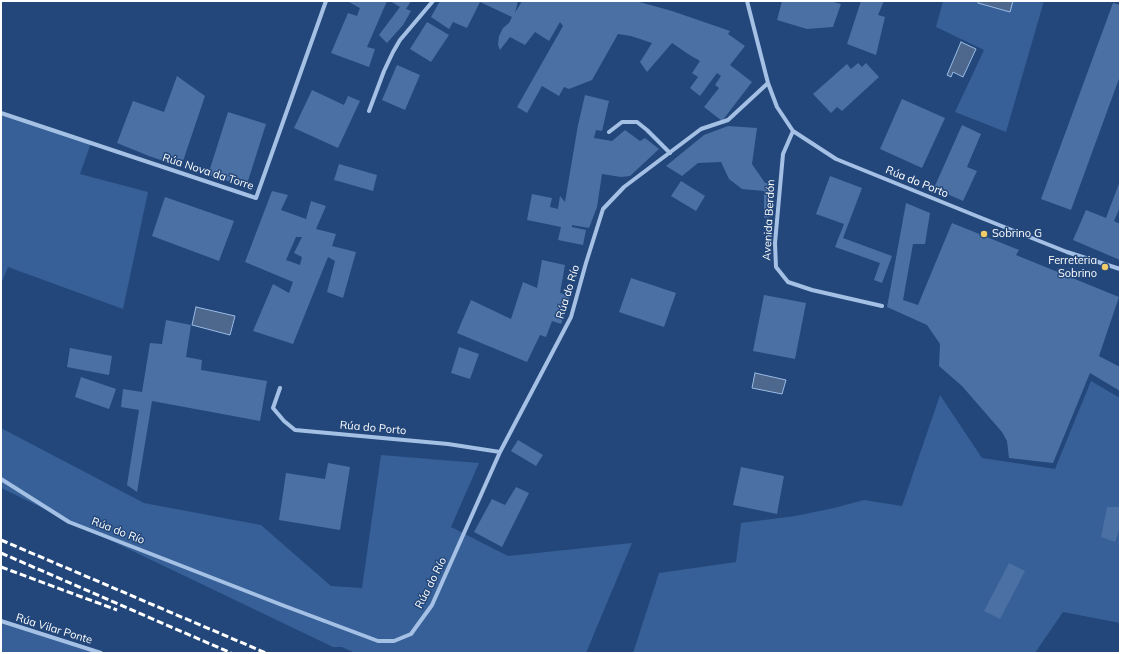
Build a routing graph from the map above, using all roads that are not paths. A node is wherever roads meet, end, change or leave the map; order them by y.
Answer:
1 (326, 1) edge
2 (433, 1) edge
3 (747, 1) edge
4 (768, 83) junction
5 (369, 110) dead end
6 (1, 113) edge
7 (609, 132) dead end
8 (793, 132) junction
9 (670, 153) junction
10 (1120, 269) edge
11 (882, 306) dead end
12 (280, 388) dead end
13 (500, 452) junction
14 (1, 479) edge
15 (1, 621) edge
16 (102, 653) edge

1 - 6 street, Rúa Nova da Torre
2 - 5 street
3 - 4 street, Rúa do Porto
4 - 8 street, Rúa do Porto
4 - 9 street, Rúa do Río
7 - 9 street
8 - 10 street, Rúa do Porto
8 - 11 street, Avenida Berdón
9 - 13 street, Rúa do Río
12 - 13 street, Rúa do Porto
13 - 14 street, Rúa do Río
15 - 16 street, Rúa Vilar Ponte

